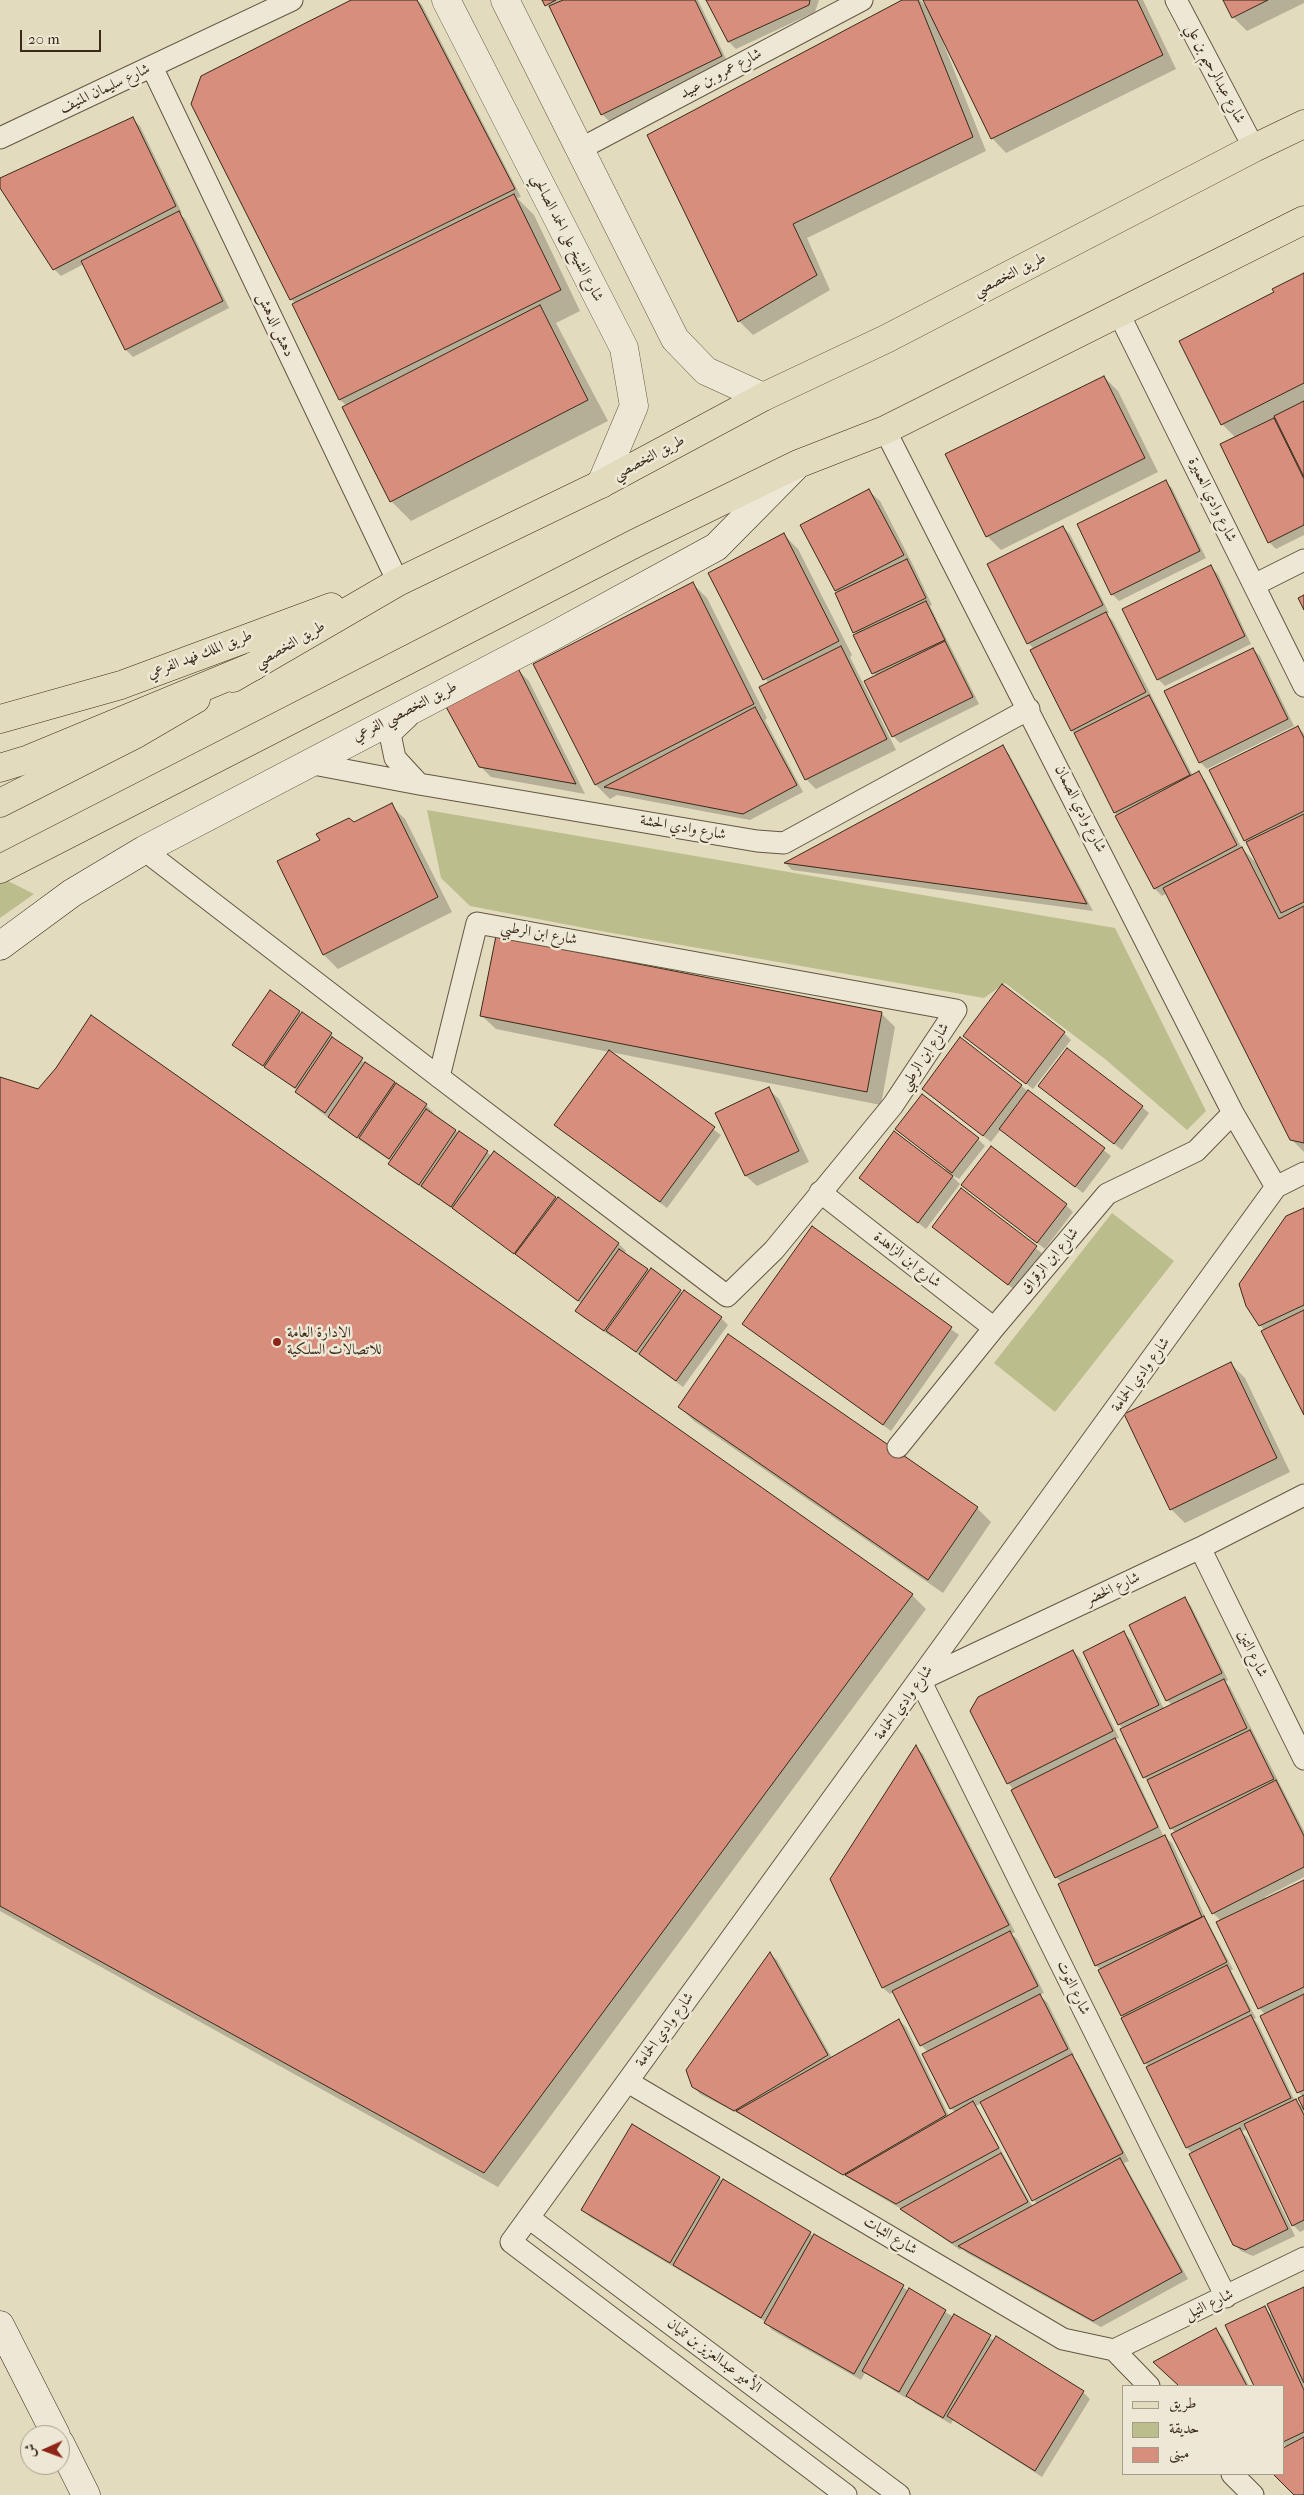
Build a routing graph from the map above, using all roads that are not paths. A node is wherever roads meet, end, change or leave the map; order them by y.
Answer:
1 (292, 0) edge
2 (446, 0) edge
3 (505, 0) edge
4 (1176, 0) edge
5 (854, 2) edge
6 (152, 67) junction
7 (1304, 124) edge
8 (0, 138) edge
9 (1254, 148) junction
10 (580, 149) junction
11 (1304, 220) edge
12 (1119, 314) junction
13 (763, 396) junction
14 (885, 430) junction
15 (798, 464) junction
16 (602, 484) junction
17 (1304, 560) edge
18 (398, 582) junction
19 (1254, 585) junction
20 (254, 666) junction
21 (1304, 686) edge
22 (423, 703) junction
23 (1029, 709) junction
24 (0, 720) edge
25 (308, 762) junction
26 (0, 768) edge
27 (419, 784) junction
28 (0, 803) edge
29 (144, 850) junction
30 (0, 869) edge
31 (0, 946) edge
32 (439, 1077) junction
33 (1233, 1113) junction
34 (1304, 1173) edge
35 (1276, 1187) junction
36 (820, 1192) junction
37 (994, 1328) junction
38 (898, 1447) dead end
39 (1304, 1495) edge
40 (1200, 1548) junction
41 (920, 1680) junction
42 (1304, 1759) edge
43 (628, 2082) junction
44 (529, 2218) junction
45 (1304, 2258) edge
46 (1226, 2297) junction
47 (0, 2325) edge
48 (1114, 2350) junction
49 (1148, 2385) edge
50 (51, 2425) edge
51 (70, 2463) edge
52 (1233, 2475) edge
53 (86, 2495) edge
54 (846, 2495) edge
55 (899, 2495) edge
56 (1253, 2495) edge

1 - 6 street, شارع سليمان المنيف
2 - 16 main road, شارع الشيخ على الحمد الصالحي
3 - 10 main road
4 - 9 street, شارع عبدالرحيم بن علي
5 - 10 street, شارع عمرو بن عبيد
6 - 8 street, شارع سليمان المنيف
6 - 18 street, دهش الدهش
7 - 9 main road, طريق التخصصي
9 - 13 main road, طريق التخصصي
10 - 13 main road
11 - 12 main road
12 - 14 main road
12 - 19 street, شارع وادي العميرة
13 - 16 main road, طريق التخصصي
14 - 15 main road
14 - 23 street, شارع وادي الصمان
15 - 22 main road, طريق التخصصي الفرعي
15 - 30 main road
16 - 18 main road, طريق التخصصي
17 - 19 street
18 - 20 main road, طريق التخصصي
18 - 24 main road, طريق الملك فهد الفرعي
19 - 21 street, شارع وادي العميرة
20 - 26 main road
20 - 28 main road, طريق التخصصي
22 - 25 main road, طريق التخصصي الفرعي
22 - 27 street
23 - 27 street, شارع وادي الحشة
23 - 33 street, شارع وادي الصمان
25 - 27 street, شارع وادي الحشة
25 - 29 main road, طريق التخصصي الفرعي
29 - 31 main road, طريق التخصصي الفرعي
29 - 32 street, شارع ابن الرطبي
32 - 36 street, شارع ابن الرطبي
32 - 36 street, شارع ابن الرطبي
33 - 35 street, شارع وادي الصمان
33 - 37 street, شارع ابن الرقراق
34 - 35 street, شارع وادي الحمامة
35 - 41 street, شارع وادي الحمامة
36 - 37 street, شارع ابن الزاهدة
37 - 38 street, شارع ابن الرقراق
39 - 40 street, شارع الخضر
40 - 41 street, شارع الخضر
40 - 42 street, شارع التين
41 - 43 street, شارع وادي الحمامة
41 - 46 street, شارع التوت
43 - 44 street, شارع وادي الحمامة
43 - 48 street, شارع الثبات
44 - 54 street, شارع وادي الحمامة
44 - 55 street, الأمير عبدالعزيز بن ثنيان
45 - 46 street, شارع التيل
46 - 48 street, شارع التيل
47 - 50 main road
48 - 49 street
51 - 53 main road
52 - 56 street

